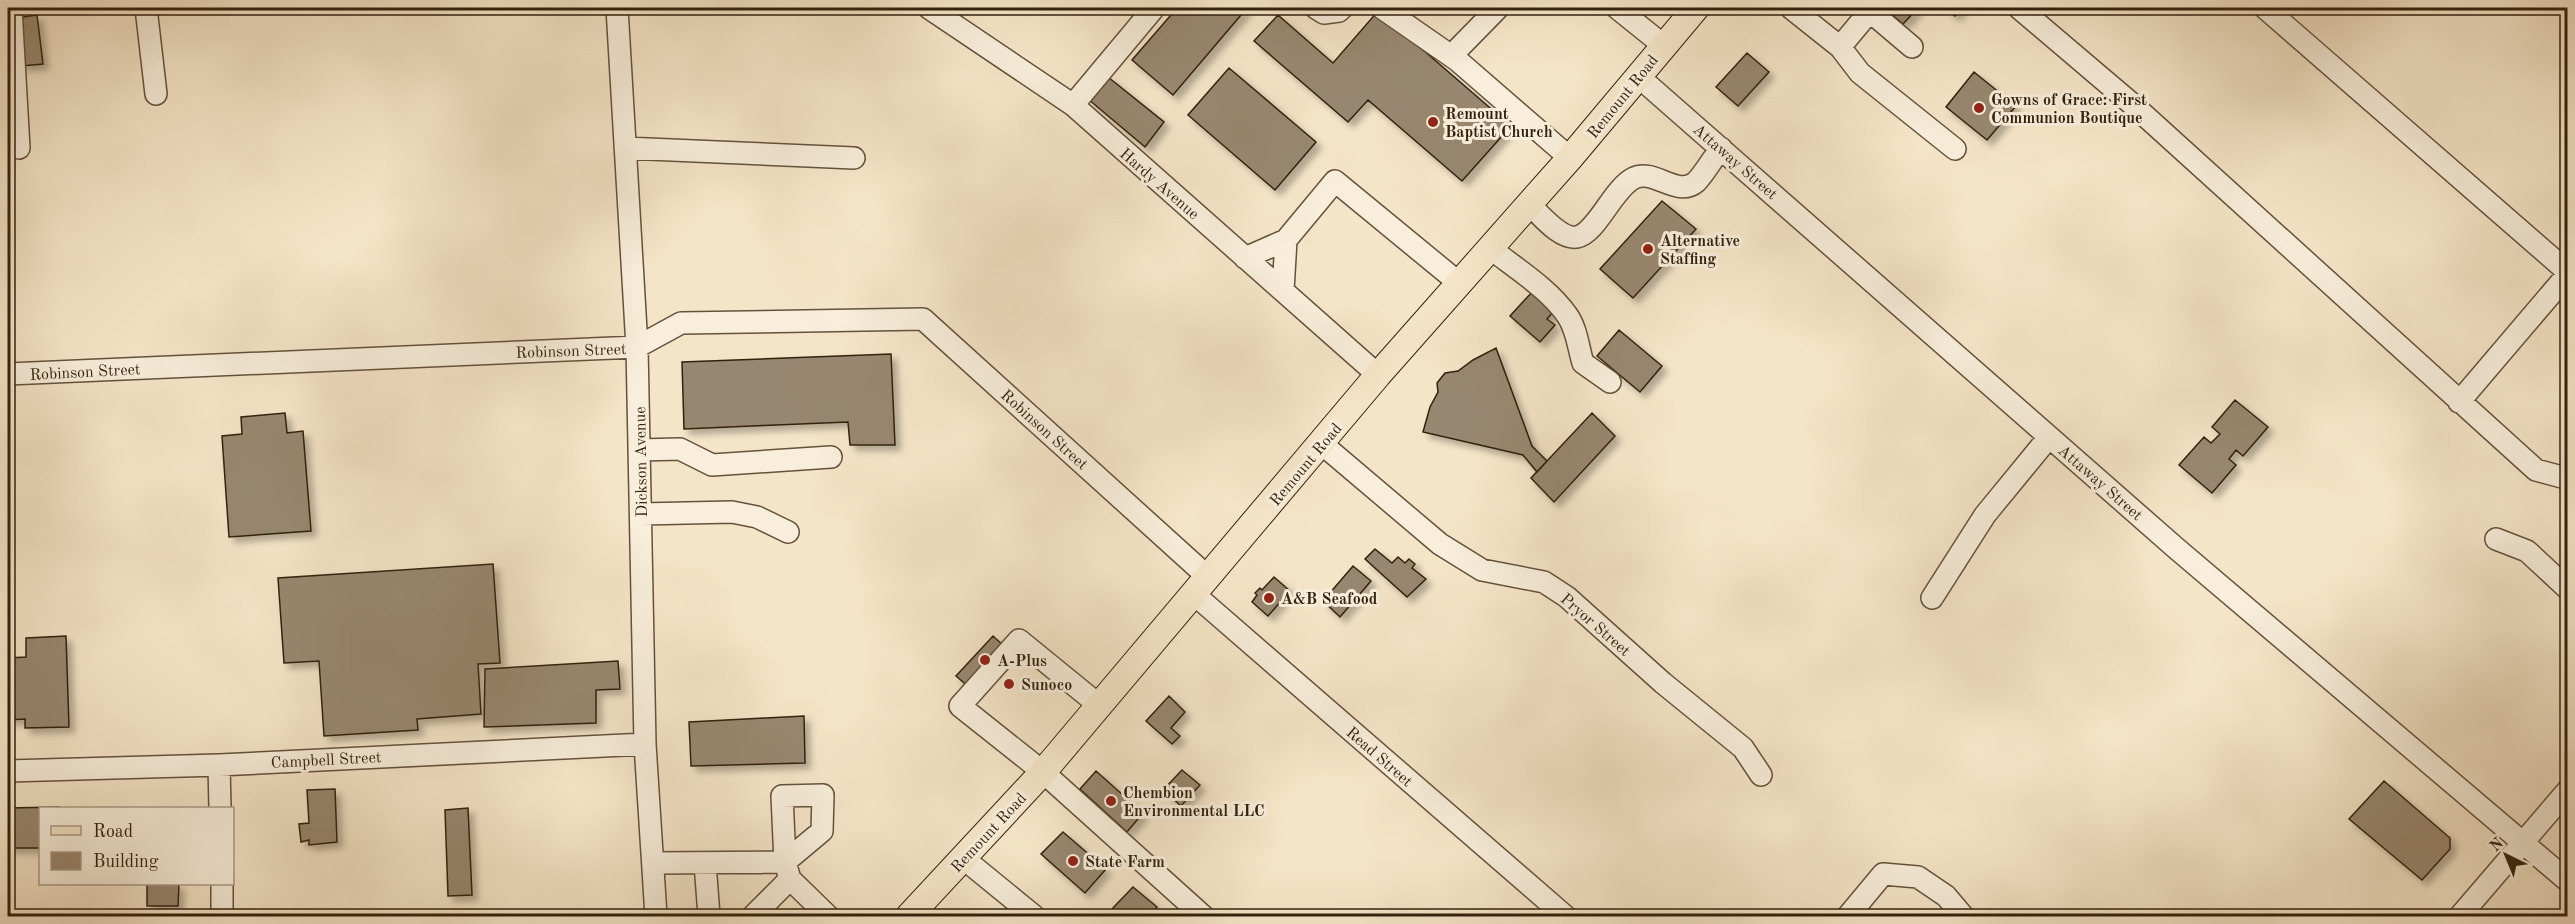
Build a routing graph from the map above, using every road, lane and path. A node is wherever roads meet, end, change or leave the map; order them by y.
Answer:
1 (11, 8) edge
2 (146, 8) edge
3 (617, 8) edge
4 (929, 8) edge
5 (1154, 8) edge
6 (1316, 8) edge
7 (1342, 8) edge
8 (1382, 8) edge
9 (1498, 8) edge
10 (1617, 8) edge
11 (1696, 8) edge
12 (1791, 8) edge
13 (2019, 8) edge
14 (2265, 8) edge
15 (1868, 9) edge
16 (1664, 45) junction
17 (1840, 47) junction
18 (1912, 47) dead end
19 (1450, 56) junction
20 (1640, 77) junction
21 (156, 94) dead end
22 (1073, 105) junction
23 (19, 148) dead end
24 (625, 148) junction
25 (1721, 148) junction
26 (1955, 149) dead end
27 (854, 158) dead end
28 (1570, 158) junction
29 (1528, 204) junction
30 (1286, 240) junction
31 (1490, 248) junction
32 (1245, 258) junction
33 (2568, 273) edge
34 (1459, 283) junction
35 (1283, 291) junction
36 (637, 347) junction
37 (8, 374) edge
38 (1378, 375) junction
39 (1610, 382) dead end
40 (2459, 402) junction
41 (2049, 436) junction
42 (1322, 444) junction
43 (639, 450) junction
44 (831, 457) dead end
45 (2568, 474) edge
46 (641, 514) junction
47 (788, 532) dead end
48 (2496, 539) dead end
49 (1202, 587) junction
50 (2568, 589) edge
51 (1932, 598) dead end
52 (1100, 706) junction
53 (645, 744) junction
54 (219, 765) junction
55 (8, 771) edge
56 (1043, 772) junction
57 (1761, 775) dead end
58 (2568, 790) edge
59 (220, 807) edge
60 (2523, 843) junction
61 (963, 858) junction
62 (653, 863) junction
63 (705, 863) junction
64 (787, 870) junction
65 (2568, 881) edge
66 (222, 885) edge
67 (920, 913) edge
68 (222, 916) edge
69 (656, 916) edge
70 (709, 916) edge
71 (753, 916) edge
72 (828, 916) edge
73 (1034, 916) edge
74 (1203, 916) edge
75 (1565, 916) edge
76 (1848, 916) edge
77 (1963, 916) edge
78 (2460, 916) edge

1 - 23 street
2 - 21 street
3 - 24 street, Dickson Avenue
4 - 22 street, Hardy Avenue
5 - 22 street
6 - 7 street
8 - 19 street
9 - 19 street
10 - 16 street
11 - 16 main road, Remount Road
12 - 17 street
13 - 40 street
14 - 33 street
15 - 17 street
15 - 18 street
16 - 20 main road, Remount Road
17 - 26 street
19 - 28 street
20 - 25 street, Attaway Street
20 - 28 main road, Remount Road
22 - 32 street, Hardy Avenue
24 - 27 street
24 - 36 street, Dickson Avenue
25 - 29 street
25 - 41 street, Attaway Street
28 - 29 main road, Remount Road
29 - 31 main road, Remount Road
30 - 32 street
30 - 34 street
30 - 35 street
31 - 34 main road, Remount Road
31 - 39 street
32 - 35 street, Hardy Avenue
33 - 40 street
34 - 38 main road, Remount Road
35 - 38 street, Hardy Avenue
36 - 37 street, Robinson Street
36 - 43 street, Dickson Avenue
36 - 49 street, Robinson Street
38 - 42 main road, Remount Road
40 - 45 street
41 - 51 street
41 - 60 street, Attaway Street
42 - 49 main road, Remount Road
42 - 57 street, Pryor Street
43 - 44 street
43 - 46 street, Dickson Avenue
46 - 47 street
46 - 53 street, Dickson Avenue
48 - 50 street
49 - 52 main road, Remount Road
49 - 75 street, Read Street
52 - 56 main road, Remount Road
52 - 56 street
53 - 54 street, Campbell Street
53 - 62 street, Dickson Avenue
54 - 55 street, Campbell Street
54 - 59 street
56 - 61 main road, Remount Road
56 - 74 street
58 - 60 street
60 - 65 street, Attaway Street
60 - 78 street
61 - 67 main road, Remount Road
61 - 73 street
62 - 63 street
62 - 69 street, Dickson Avenue
63 - 64 street
63 - 70 street
64 - 71 street
64 - 72 street
66 - 68 street
76 - 77 street

